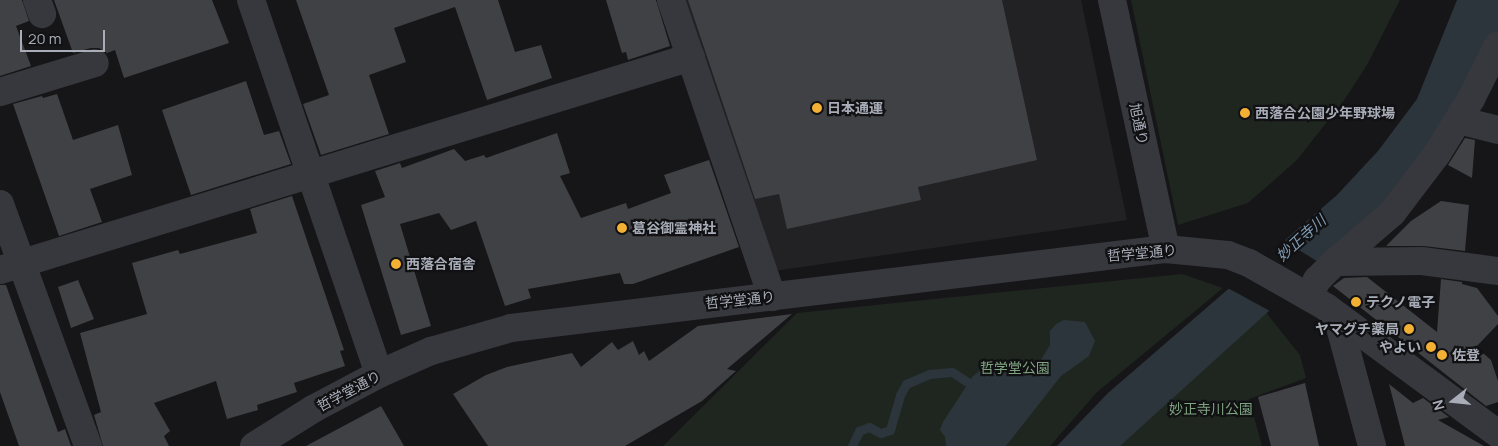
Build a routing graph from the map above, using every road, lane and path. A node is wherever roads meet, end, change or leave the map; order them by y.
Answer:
1 (250, 0) edge
2 (671, 0) edge
3 (1112, 0) edge
4 (1498, 45) edge
5 (691, 57) junction
6 (95, 63) dead end
7 (0, 92) edge
8 (1458, 120) junction
9 (1498, 130) edge
10 (311, 174) junction
11 (0, 204) edge
12 (1166, 249) junction
13 (1334, 262) junction
14 (11, 267) edge
15 (1498, 271) edge
16 (1302, 293) junction
17 (772, 297) junction
18 (1337, 316) junction
19 (379, 374) junction
20 (1498, 434) edge
21 (88, 446) edge
22 (254, 446) edge
23 (1372, 446) edge

1 - 10 street
2 - 5 street
3 - 12 street, 旭通り
4 - 8 street
5 - 10 street
5 - 17 street
6 - 7 street
8 - 9 street
8 - 13 street
10 - 14 street
10 - 19 street
11 - 14 street
12 - 16 street, 哲学堂通り
12 - 17 street, 哲学堂通り
13 - 15 street
13 - 16 street
14 - 21 street
16 - 18 street
17 - 19 street, 哲学堂通り
18 - 20 street
18 - 23 street
19 - 22 street, 哲学堂通り

